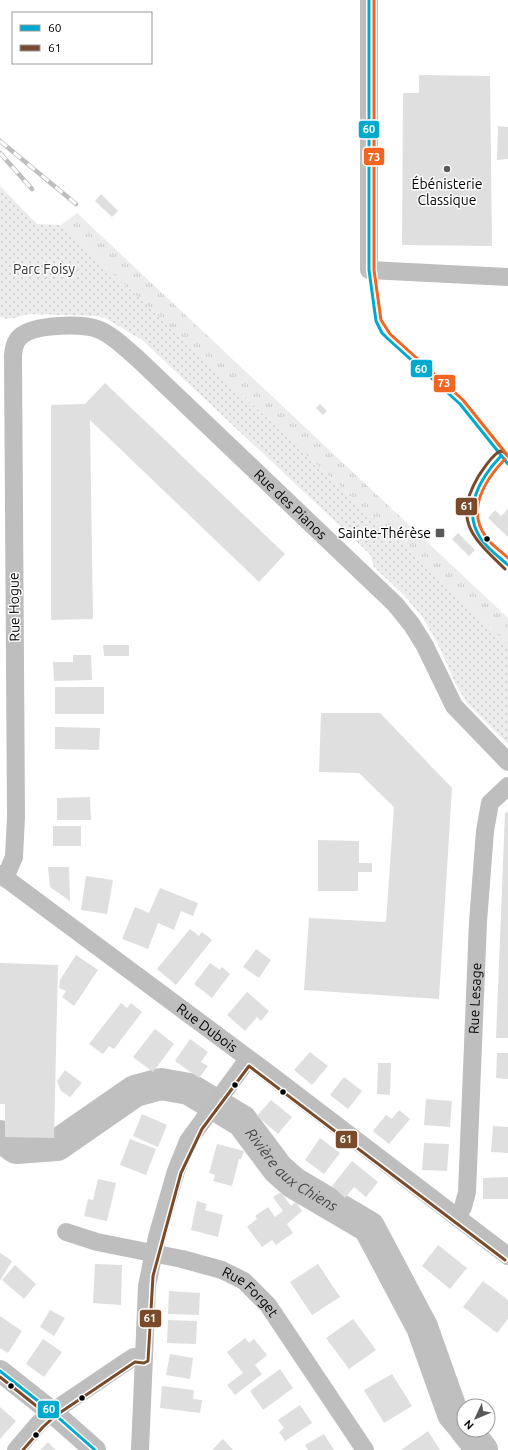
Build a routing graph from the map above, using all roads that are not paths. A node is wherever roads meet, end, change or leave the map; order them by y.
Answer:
1 (368, 0) edge
2 (508, 277) edge
3 (20, 336) joint
4 (508, 762) edge
5 (508, 786) edge
6 (2, 876) edge
7 (248, 1059) junction
8 (457, 1217) junction
9 (66, 1232) dead end
10 (152, 1254) junction
11 (508, 1256) edge
12 (144, 1358) junction
13 (0, 1371) edge
14 (52, 1412) junction
15 (16, 1450) edge
16 (95, 1450) edge
17 (140, 1450) edge
18 (365, 1450) edge

1 - 2 street
3 - 4 street, Rue des Pianos
3 - 6 street, Rue Hogue
5 - 8 street, Rue Lesage
6 - 7 street, Rue Dubois
7 - 8 street, Rue Dubois
7 - 10 street
8 - 11 street, Rue Dubois
9 - 10 street, Rue Forget
10 - 12 street
10 - 18 street, Rue Forget
12 - 14 street
12 - 17 street
13 - 14 street
14 - 15 street
14 - 16 street

